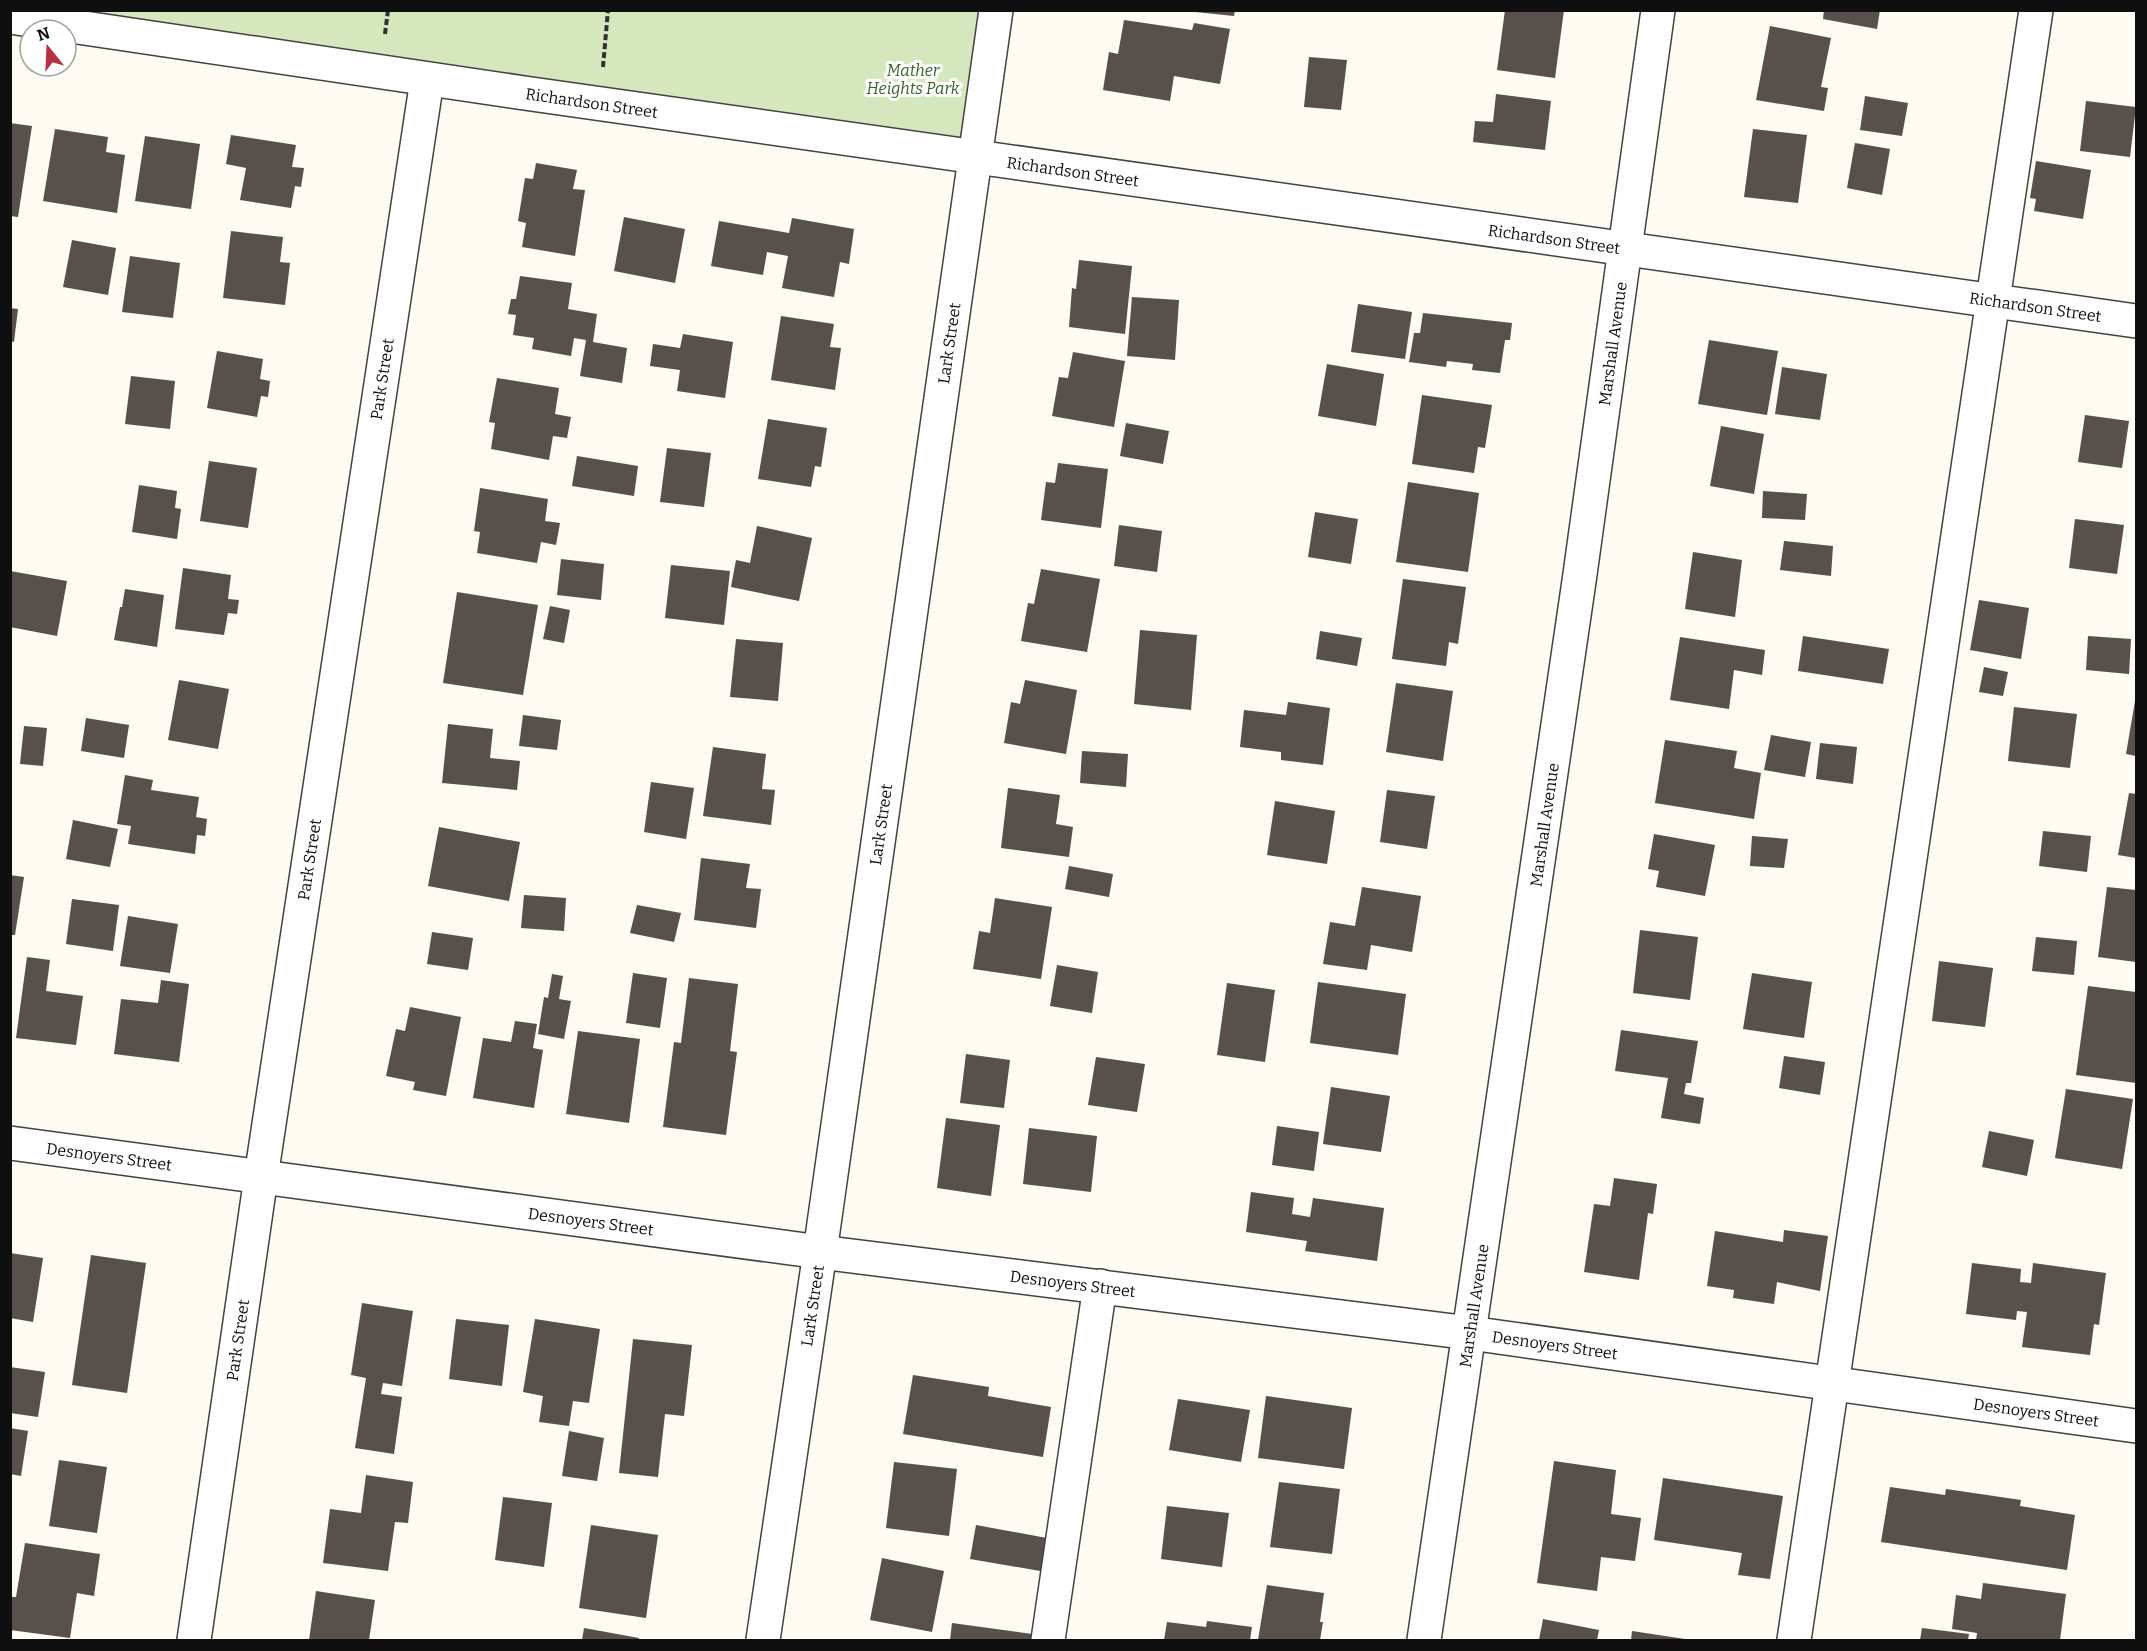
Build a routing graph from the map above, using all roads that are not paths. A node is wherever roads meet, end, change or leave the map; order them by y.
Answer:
1 (996, 10) edge
2 (1658, 10) edge
3 (2036, 10) edge
4 (10, 17) edge
5 (427, 80) junction
6 (974, 158) junction
7 (1626, 249) junction
8 (1994, 301) junction
9 (2136, 321) edge
10 (10, 1143) edge
11 (261, 1178) junction
12 (820, 1252) junction
13 (1100, 1287) junction
14 (1470, 1333) junction
15 (1833, 1384) junction
16 (2136, 1426) edge
17 (194, 1641) edge
18 (763, 1641) edge
19 (1048, 1641) edge
20 (1424, 1641) edge
21 (1794, 1641) edge

1 - 6 street, Lark Street
2 - 7 street, Marshall Avenue
3 - 8 street
4 - 5 street, Richardson Street
5 - 6 street, Richardson Street
5 - 11 street, Park Street
6 - 7 street, Richardson Street
6 - 12 street, Lark Street
7 - 8 street, Richardson Street
7 - 14 street, Marshall Avenue
8 - 9 street, Richardson Street
8 - 15 street
10 - 11 street, Desnoyers Street
11 - 12 street, Desnoyers Street
11 - 17 street, Park Street
12 - 13 street, Desnoyers Street
12 - 18 street, Lark Street
13 - 14 street, Desnoyers Street
13 - 19 street
14 - 15 street, Desnoyers Street
14 - 20 street, Marshall Avenue
15 - 16 street, Desnoyers Street
15 - 21 street

